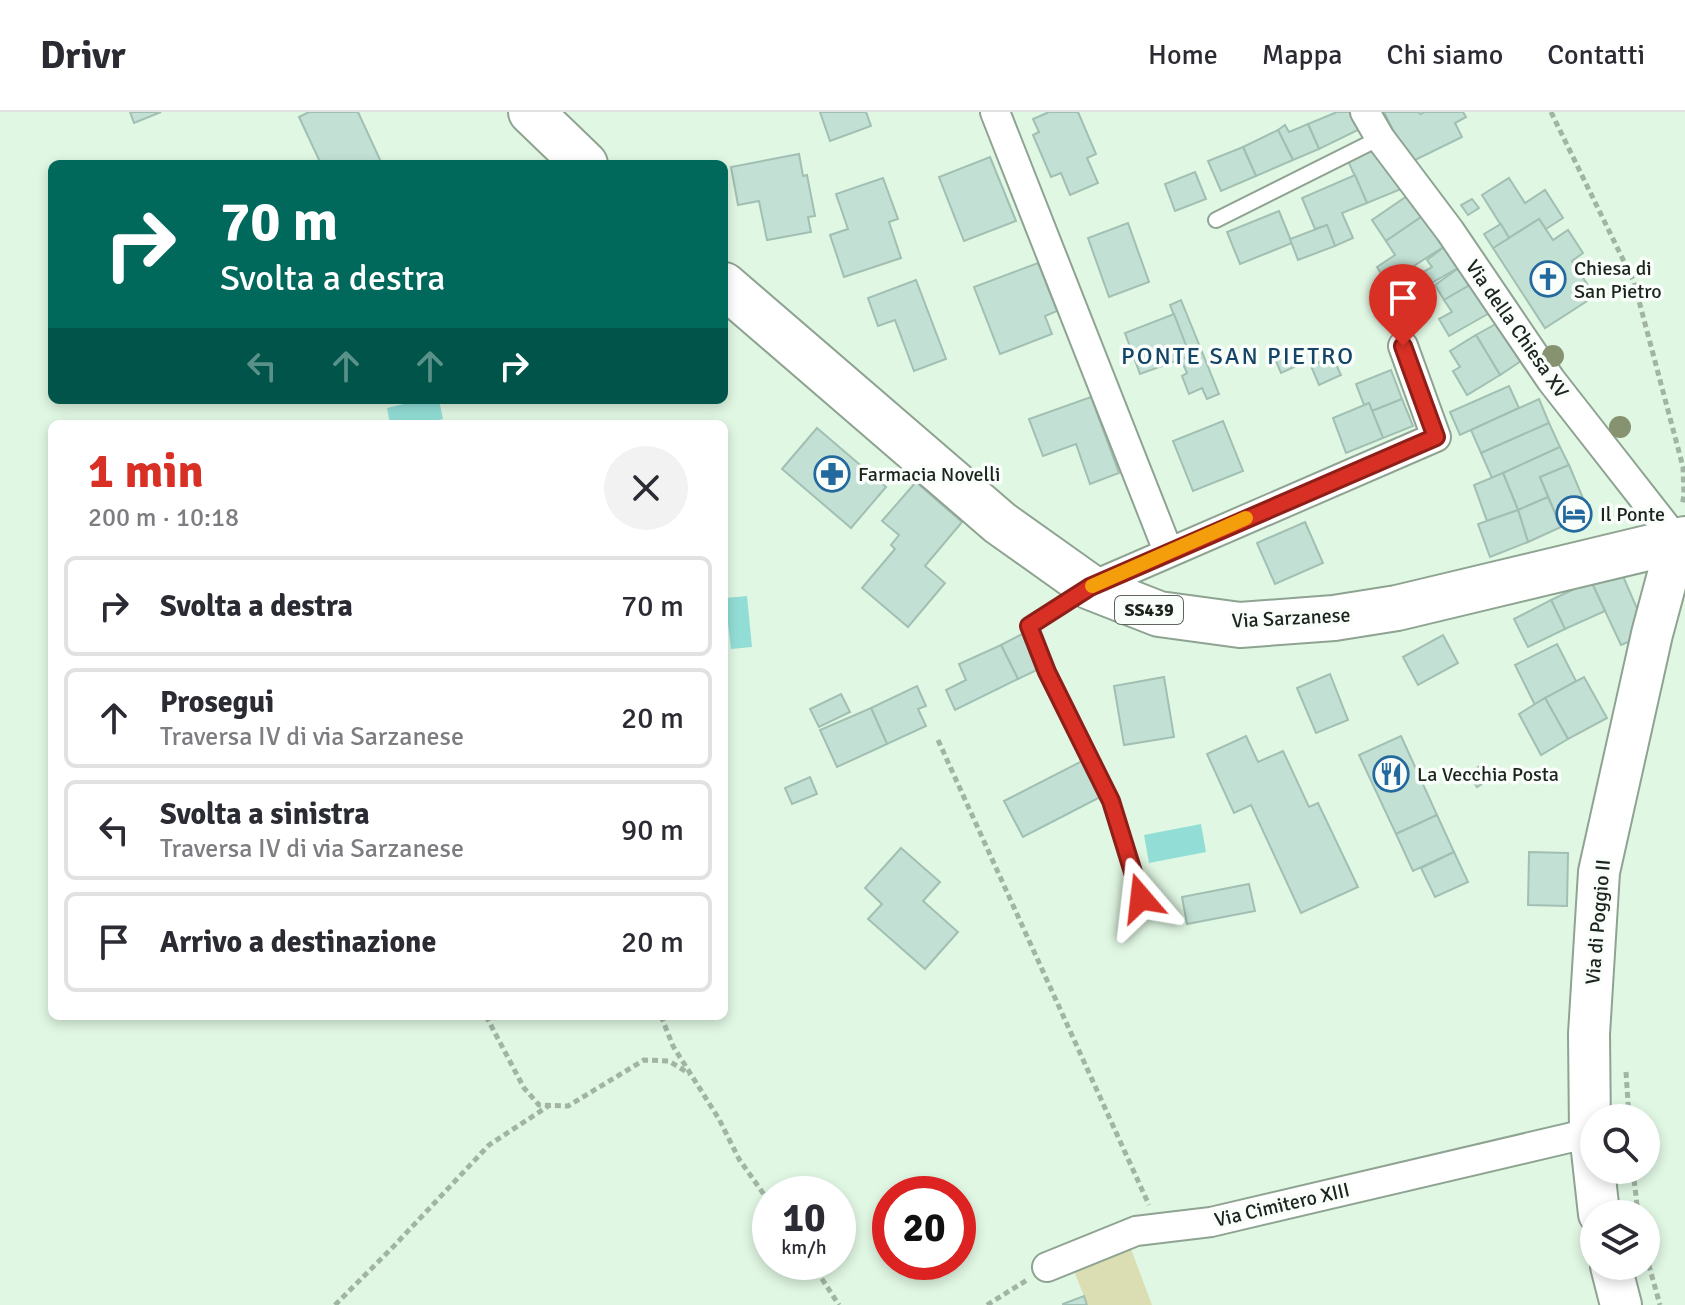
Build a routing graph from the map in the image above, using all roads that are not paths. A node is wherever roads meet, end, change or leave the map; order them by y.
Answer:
1 (531, 112) edge
2 (995, 112) edge
3 (1365, 112) edge
4 (1380, 138) junction
5 (581, 160) edge
6 (1216, 220) dead end
7 (728, 288) edge
8 (1403, 346) dead end
9 (1681, 540) edge
10 (1168, 551) junction
11 (1090, 587) junction
12 (1141, 898) dead end
13 (1590, 1104) edge
14 (1580, 1135) edge
15 (1047, 1267) road end
16 (1615, 1280) edge
17 (1621, 1305) edge

1 - 5 main road
2 - 10 street
3 - 4 street, Via della Chiesa XV
4 - 6 lane
4 - 9 street, Via della Chiesa XV
7 - 11 main road, Via Sarzanese / SS439
8 - 10 street
9 - 11 main road, Via Sarzanese / SS439
9 - 13 main road, Via di Poggio II
10 - 11 street
11 - 12 lane
14 - 15 street, Via Cimitero XIII
16 - 17 main road

